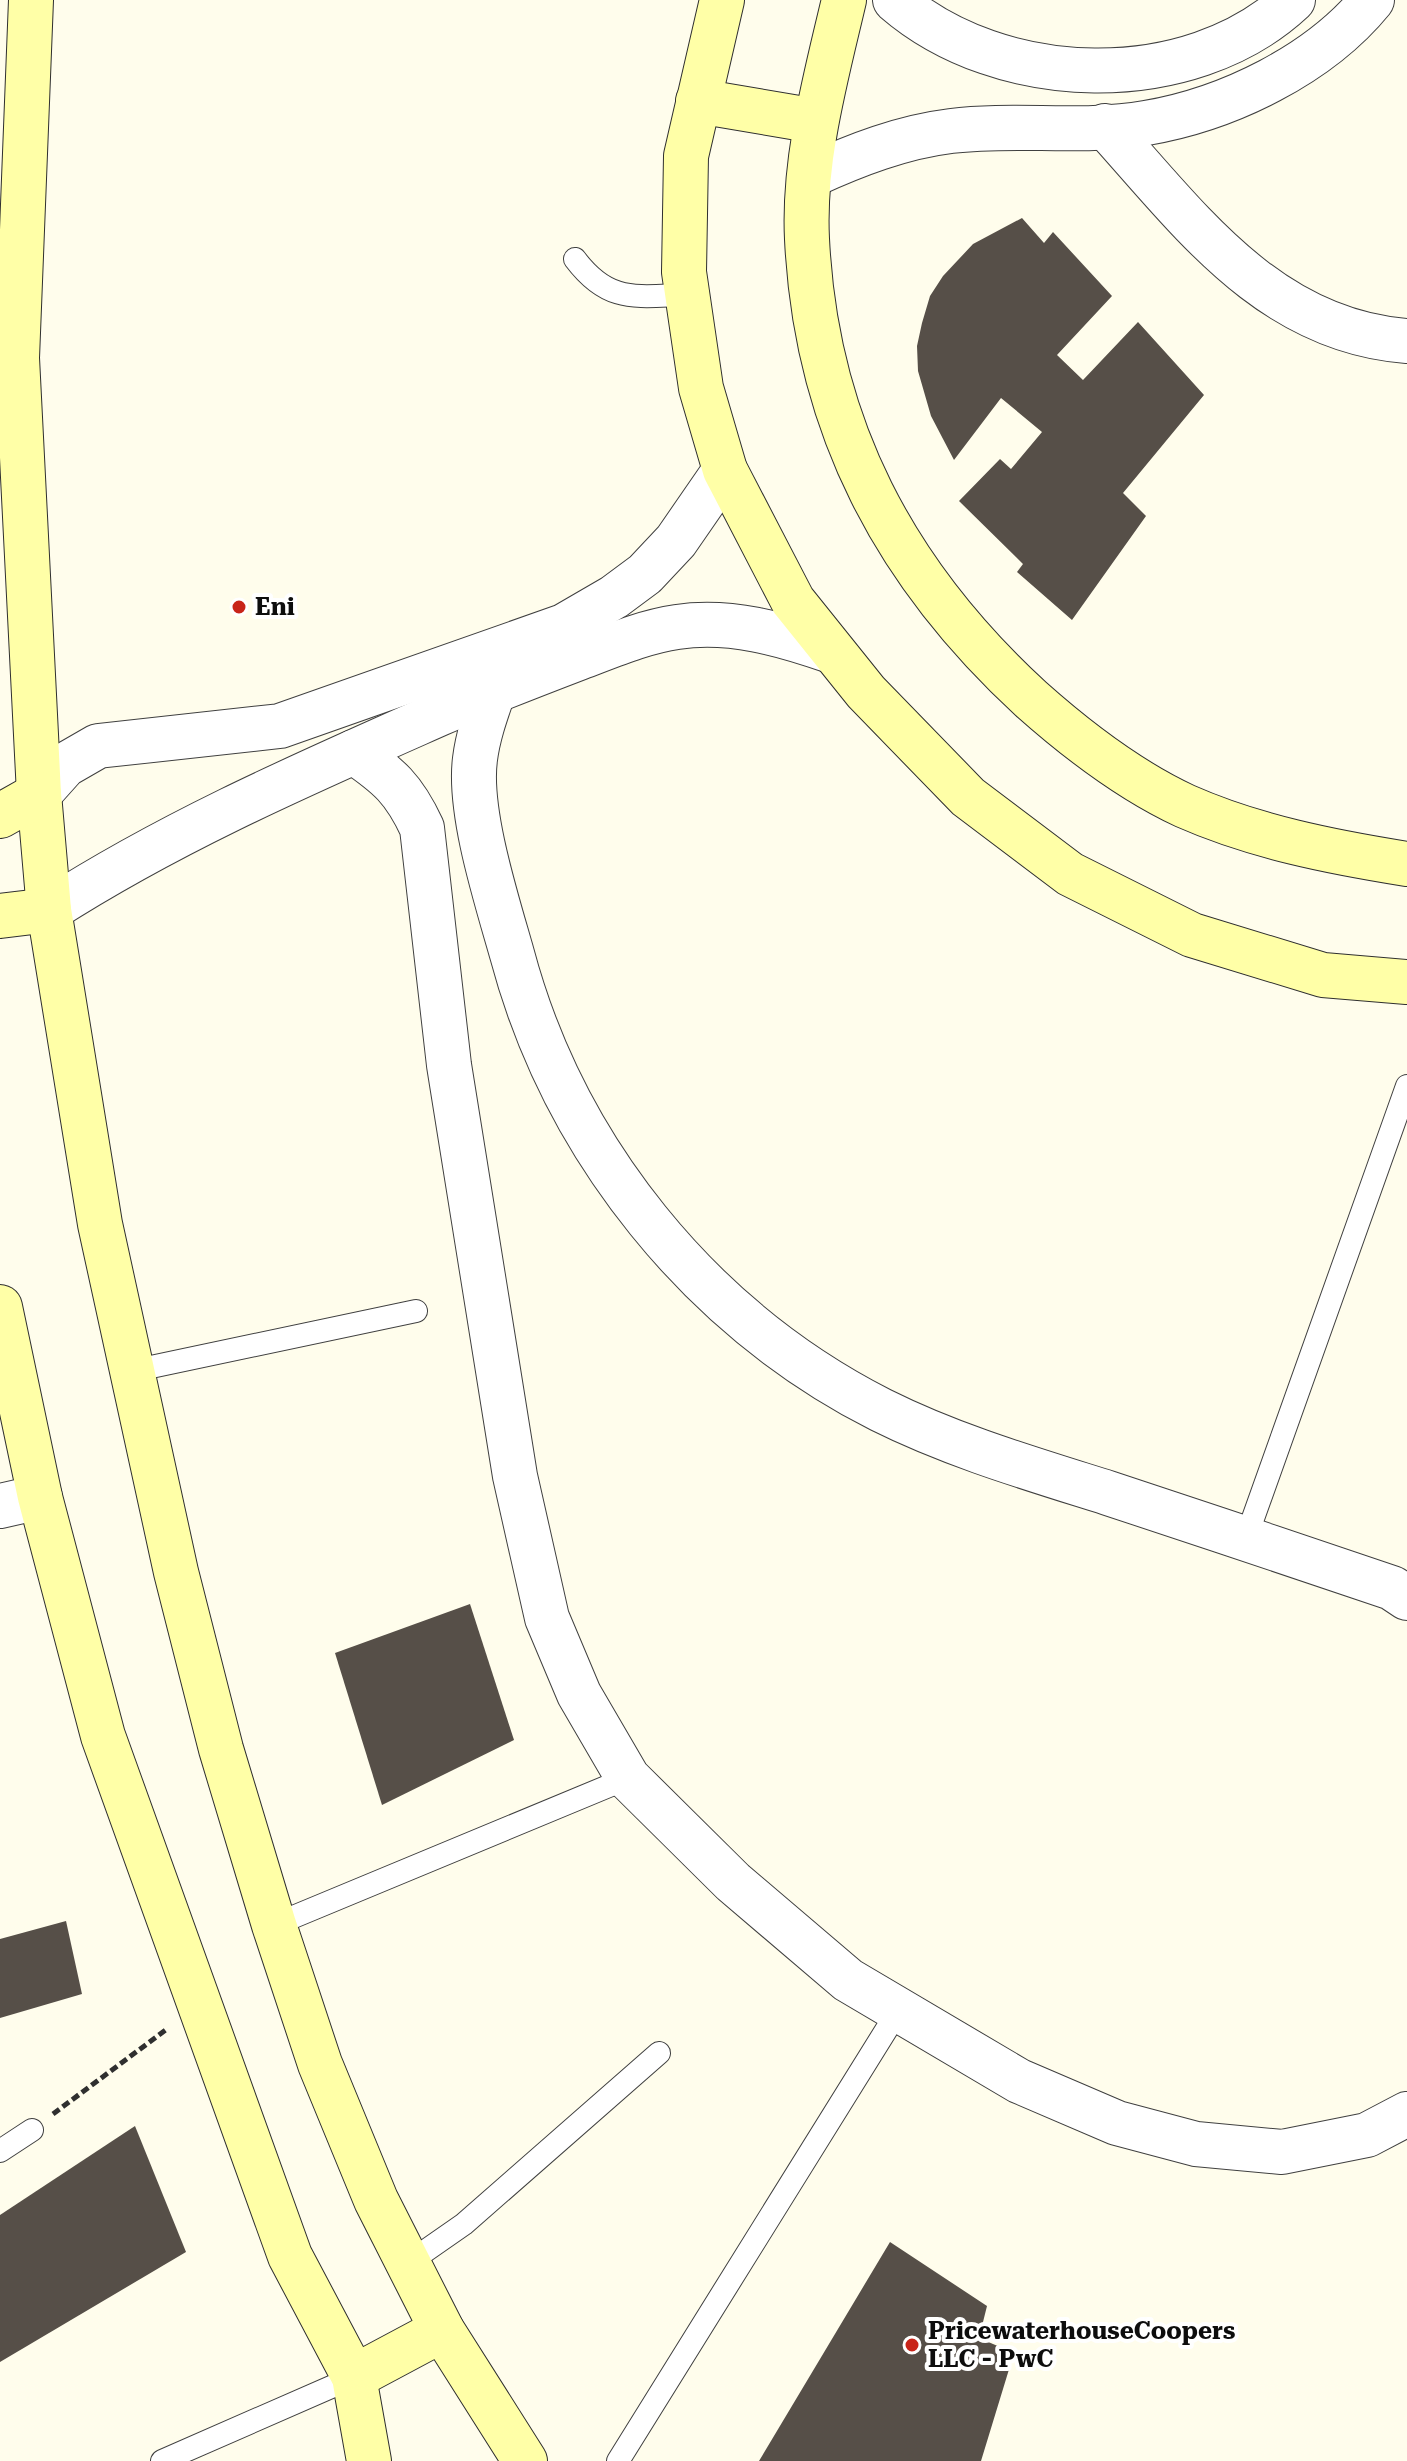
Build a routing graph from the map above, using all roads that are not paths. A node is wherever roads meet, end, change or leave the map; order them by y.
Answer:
1 (31, 0) edge
2 (722, 0) edge
3 (844, 0) edge
4 (895, 0) edge
5 (1293, 0) edge
6 (1372, 0) edge
7 (698, 101) junction
8 (816, 121) junction
9 (1105, 126) junction
10 (812, 175) junction
11 (575, 259) dead end
12 (687, 295) junction
13 (1407, 341) edge
14 (725, 470) junction
15 (831, 651) junction
16 (494, 690) junction
17 (354, 752) junction
18 (39, 794) junction
19 (0, 816) edge
20 (1407, 864) edge
21 (49, 910) junction
22 (0, 916) edge
23 (1407, 982) edge
24 (1407, 1086) edge
25 (0, 1307) edge
26 (416, 1311) dead end
27 (132, 1371) junction
28 (20, 1501) edge
29 (1246, 1538) junction
30 (1407, 1598) edge
31 (628, 1778) junction
32 (274, 1925) junction
33 (898, 2011) junction
34 (659, 2053) dead end
35 (1407, 2114) edge
36 (32, 2130) road end
37 (0, 2151) edge
38 (408, 2263) junction
39 (442, 2330) junction
40 (354, 2377) junction
41 (162, 2461) edge
42 (369, 2461) edge
43 (525, 2461) edge
44 (618, 2461) edge

1 - 18 street
2 - 7 street
3 - 8 street
4 - 5 street
6 - 9 street
7 - 8 street
7 - 12 street
8 - 10 street
9 - 10 street
9 - 13 street
10 - 20 street
11 - 12 lane
12 - 14 street
14 - 15 street
14 - 18 street
15 - 16 street
15 - 23 street
16 - 17 street
16 - 29 street
17 - 21 street
17 - 31 street
18 - 19 street
18 - 21 street
21 - 22 street
21 - 27 street
24 - 29 lane
25 - 28 street
26 - 27 lane
27 - 32 street
28 - 40 street
29 - 30 street
31 - 32 lane
31 - 33 street
32 - 38 street
33 - 35 street
33 - 44 lane
34 - 38 lane
36 - 37 lane
38 - 39 street
39 - 40 street
39 - 43 street
40 - 41 lane
40 - 42 street

